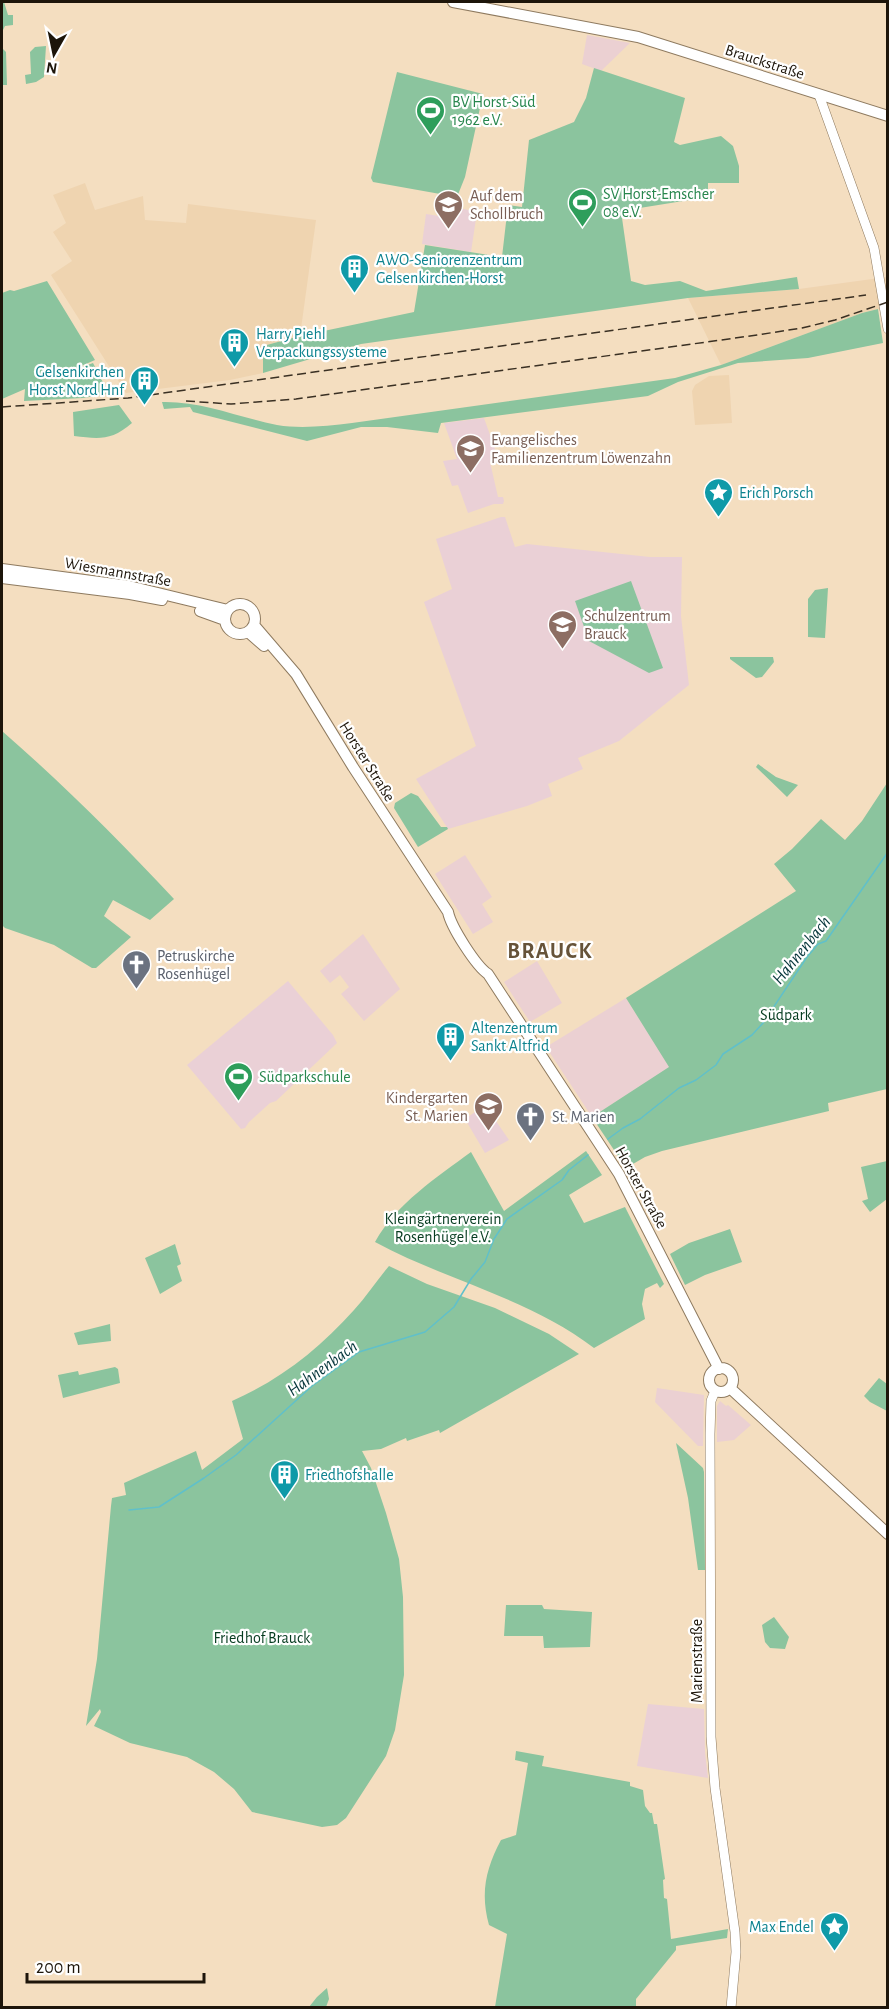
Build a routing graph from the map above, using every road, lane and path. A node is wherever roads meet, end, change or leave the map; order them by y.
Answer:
1 (453, 2) edge
2 (819, 95) junction
3 (888, 116) edge
4 (888, 330) edge
5 (2, 569) edge
6 (2, 578) edge
7 (226, 615) junction
8 (251, 629) junction
9 (716, 1371) junction
10 (730, 1388) junction
11 (715, 1391) junction
12 (888, 1534) edge
13 (731, 2007) edge

1 - 2 main road, Brauckstraße
2 - 3 main road, Brauckstraße
2 - 4 street
5 - 7 main road, Wiesmannstraße
6 - 7 main road, Wiesmannstraße
7 - 8 main road
7 - 8 main road
8 - 9 main road, Horster Straße
9 - 10 main road
9 - 11 main road
10 - 11 main road
10 - 12 main road
11 - 13 street, Marienstraße

